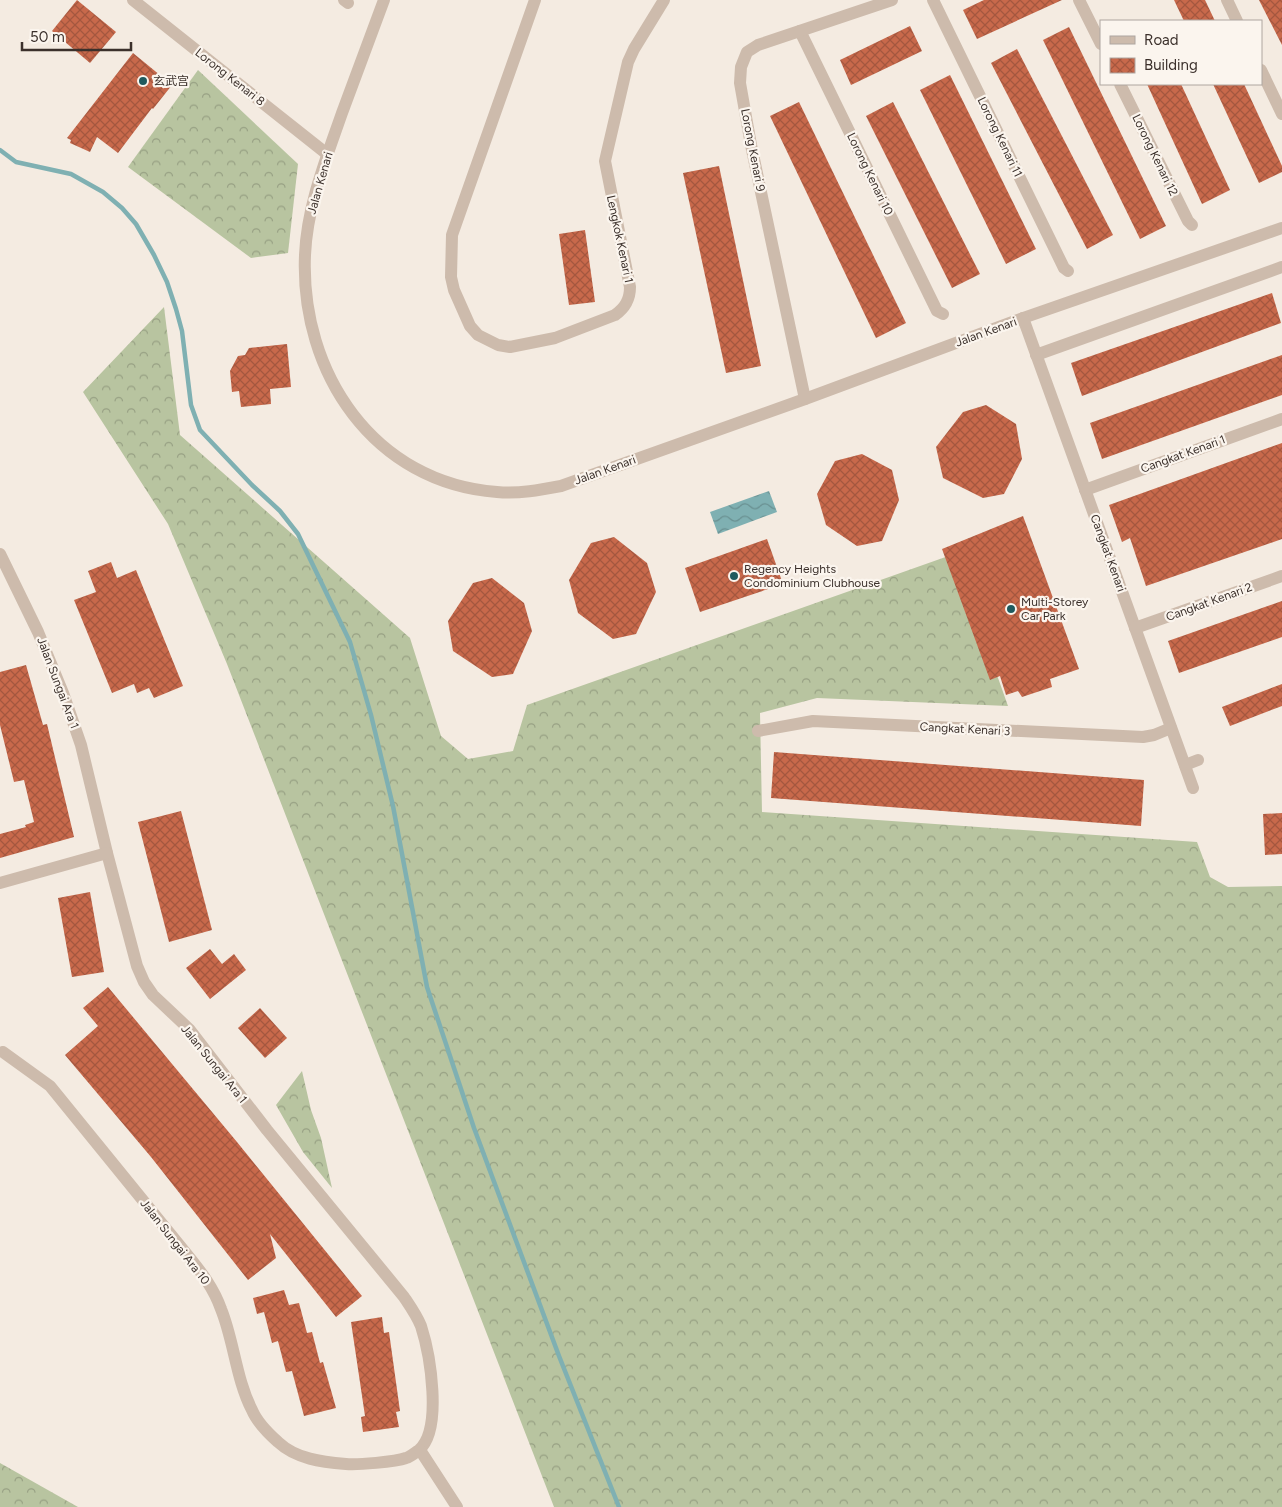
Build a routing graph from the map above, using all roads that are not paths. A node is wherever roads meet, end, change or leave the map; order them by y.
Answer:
1 (133, 0) edge
2 (384, 0) edge
3 (535, 0) edge
4 (664, 0) edge
5 (892, 0) edge
6 (933, 0) edge
7 (1079, 0) edge
8 (1227, 0) edge
9 (1237, 20) edge
10 (800, 31) junction
11 (1100, 42) edge
12 (1262, 72) edge
13 (1120, 85) edge
14 (1282, 114) edge
15 (327, 154) junction
16 (1192, 225) dead end
17 (1282, 228) edge
18 (1282, 267) edge
19 (1068, 271) dead end
20 (943, 314) dead end
21 (1023, 318) junction
22 (1036, 355) junction
23 (805, 399) junction
24 (1282, 419) edge
25 (1085, 490) junction
26 (0, 555) edge
27 (1282, 576) edge
28 (1135, 628) junction
29 (1171, 728) junction
30 (758, 731) dead end
31 (1198, 760) dead end
32 (1185, 765) junction
33 (1193, 788) dead end
34 (107, 853) junction
35 (0, 883) edge
36 (3, 1052) dead end
37 (420, 1450) junction
38 (457, 1507) edge

1 - 15 street, Lorong Kenari 8
2 - 15 street, Jalan Kenari
3 - 4 street, Lengkok Kenari 1
5 - 10 street, Lorong Kenari 9
6 - 19 street, Lorong Kenari 11
7 - 11 street
8 - 9 street
10 - 20 street, Lorong Kenari 10
10 - 23 street, Lorong Kenari 9
12 - 14 street
13 - 16 street, Lorong Kenari 12
15 - 23 street, Jalan Kenari
17 - 21 street, Jalan Kenari
18 - 22 street
21 - 22 street, Cangkat Kenari
21 - 23 street, Jalan Kenari
22 - 25 street, Cangkat Kenari
24 - 25 street, Cangkat Kenari 1
25 - 28 street, Cangkat Kenari
26 - 34 street, Jalan Sungai Ara 1
27 - 28 street, Cangkat Kenari 2
28 - 29 street, Cangkat Kenari
29 - 30 street, Cangkat Kenari 3
29 - 32 street, Cangkat Kenari
31 - 32 street
32 - 33 street, Cangkat Kenari
34 - 35 street
34 - 37 street, Jalan Sungai Ara 1
36 - 37 street, Jalan Sungai Ara 10
37 - 38 street

